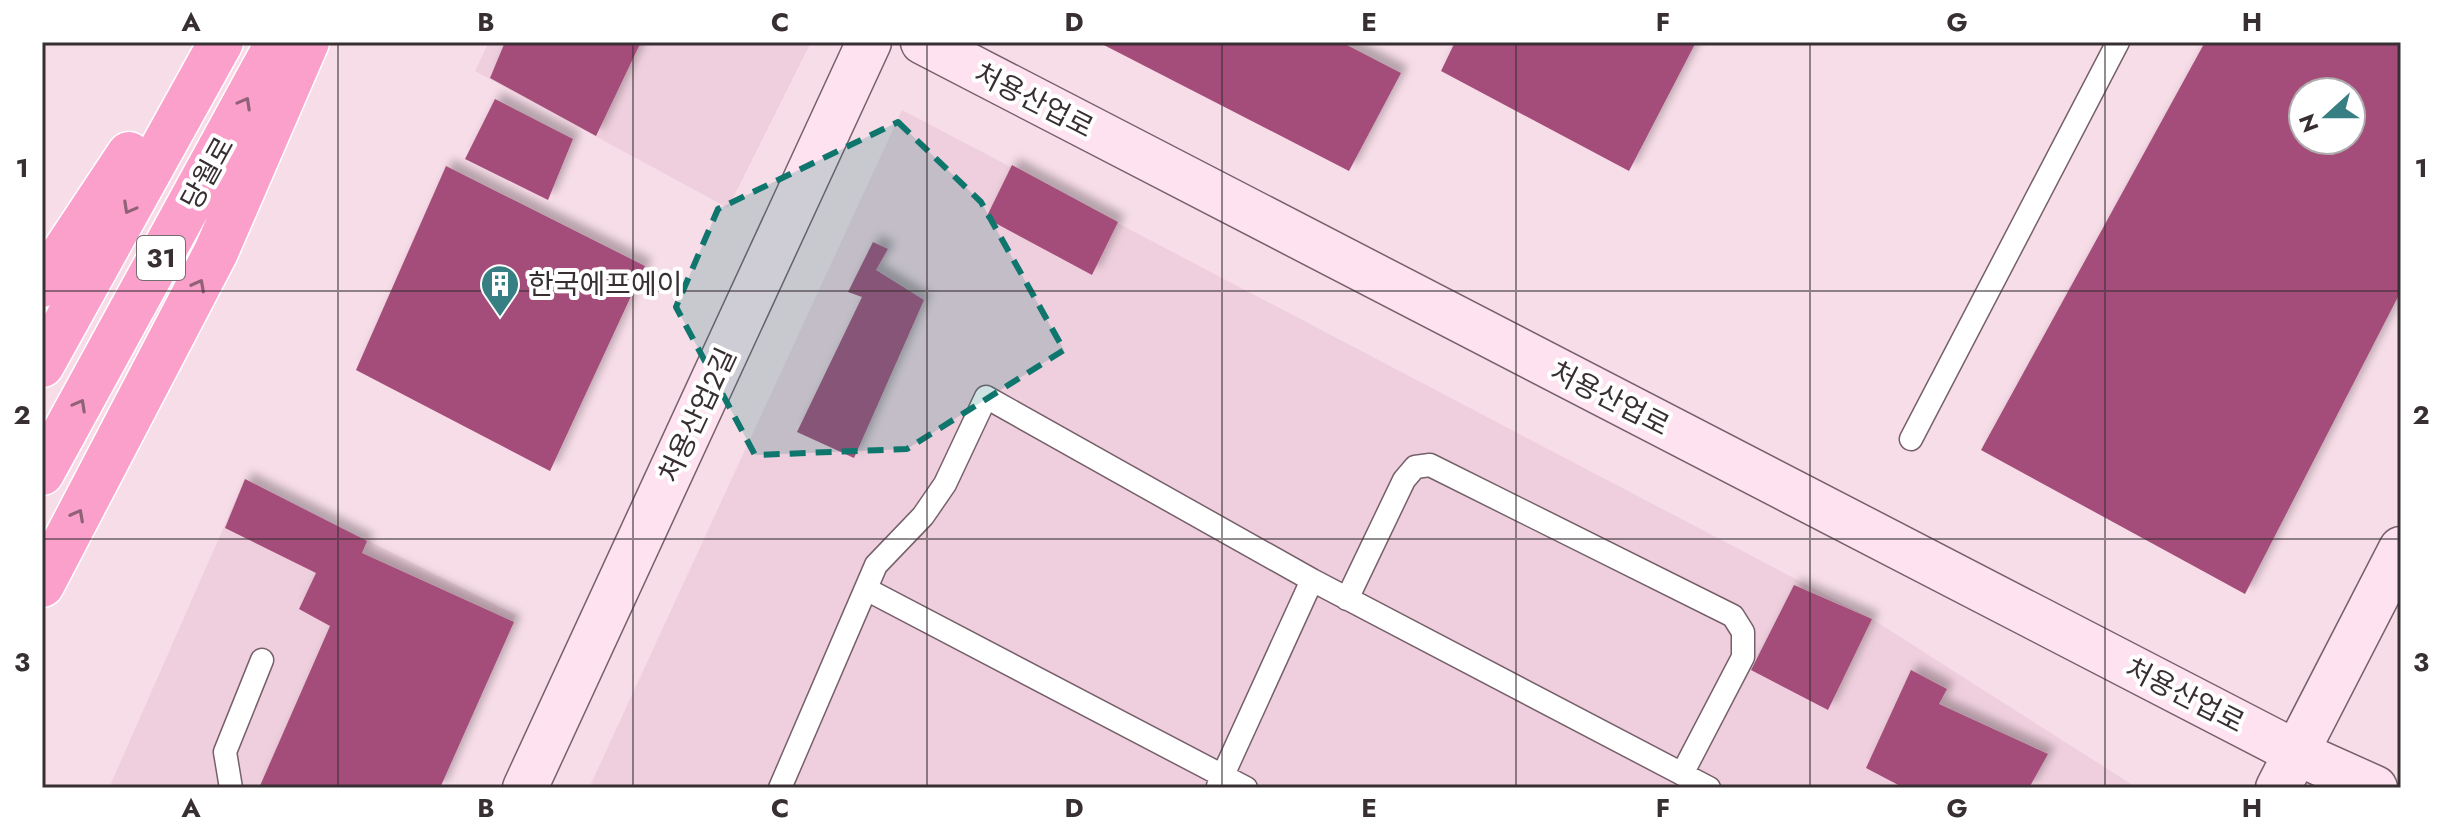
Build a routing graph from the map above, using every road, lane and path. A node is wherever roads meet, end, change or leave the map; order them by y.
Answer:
1 (204, 42) edge
2 (221, 42) edge
3 (278, 42) edge
4 (307, 42) edge
5 (869, 42) edge
6 (923, 42) edge
7 (2118, 42) edge
8 (42, 285) edge
9 (42, 365) edge
10 (1911, 439) dead end
11 (42, 473) edge
12 (2401, 549) edge
13 (1312, 580) junction
14 (42, 585) edge
15 (866, 589) junction
16 (1347, 599) junction
17 (262, 660) dead end
18 (2288, 771) edge
19 (1682, 774) junction
20 (1220, 782) edge
21 (231, 788) edge
22 (525, 788) edge
23 (780, 788) edge
24 (1246, 788) edge
25 (1709, 788) edge
26 (2375, 788) edge

1 - 8 highway
2 -> 9 highway, 당월로 / 31
11 -> 3 highway, 당월로 / 31
14 -> 4 highway
5 - 22 street, 처용산업2길
6 - 18 street, 처용산업로
7 - 10 lane
12 - 18 street
13 - 15 lane
13 - 16 lane
13 - 20 lane
15 - 20 lane
15 - 23 lane
16 - 19 lane
16 - 19 lane
17 - 21 lane
18 - 26 street, 처용산업로
19 - 25 lane
20 - 24 lane

